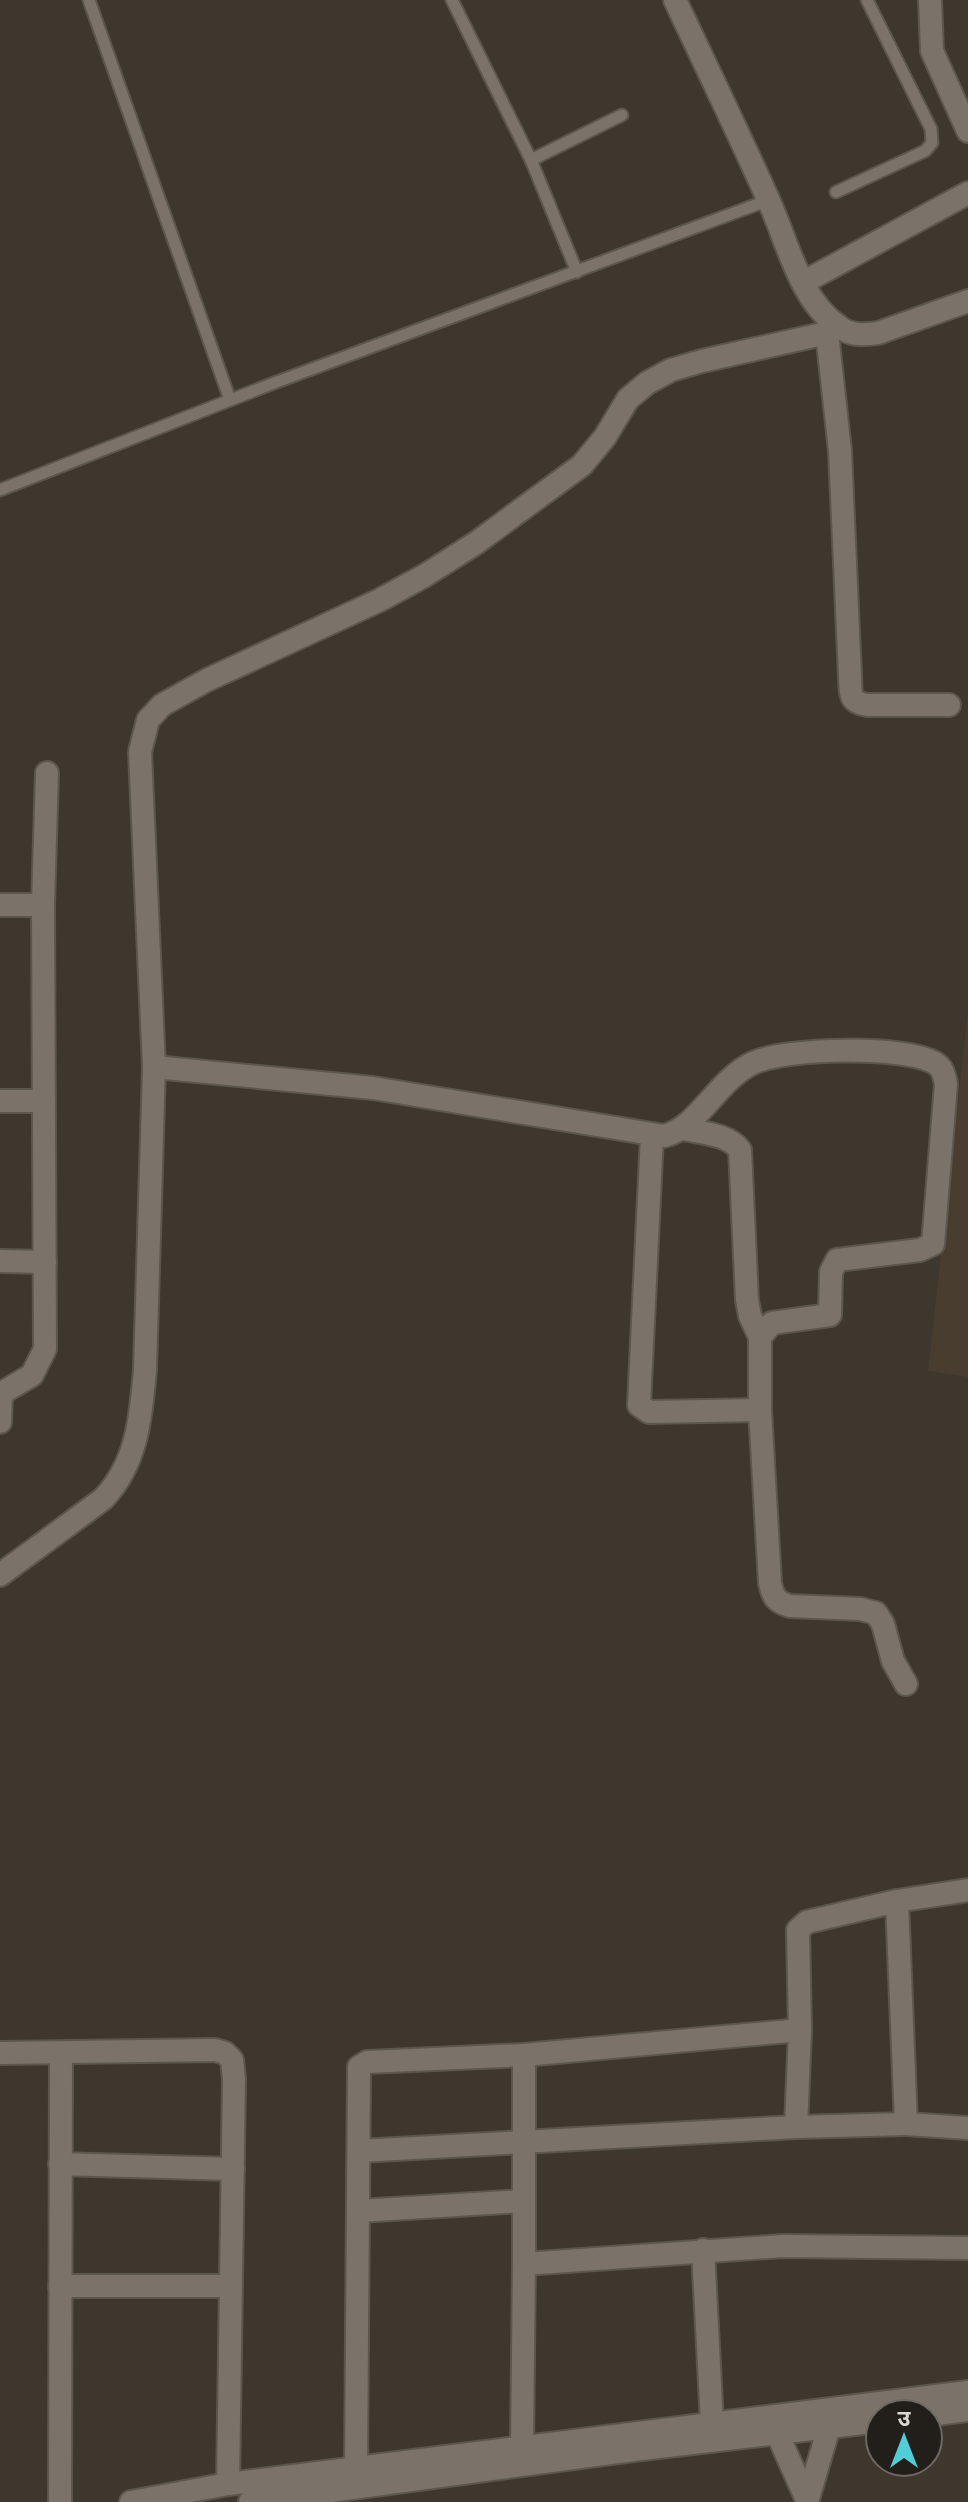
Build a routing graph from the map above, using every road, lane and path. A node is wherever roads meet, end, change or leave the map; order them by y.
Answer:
1 (89, 0) edge
2 (452, 0) edge
3 (675, 0) edge
4 (867, 0) edge
5 (930, 0) edge
6 (622, 115) dead end
7 (968, 131) edge
8 (531, 160) junction
9 (836, 192) dead end
10 (968, 193) edge
11 (769, 200) junction
12 (577, 272) junction
13 (813, 297) junction
14 (968, 301) edge
15 (832, 330) junction
16 (230, 400) junction
17 (0, 490) edge
18 (949, 705) dead end
19 (47, 773) dead end
20 (0, 905) edge
21 (43, 905) junction
22 (154, 1067) junction
23 (0, 1101) edge
24 (43, 1101) junction
25 (684, 1129) junction
26 (652, 1136) junction
27 (0, 1261) edge
28 (45, 1262) junction
29 (760, 1337) junction
30 (0, 1394) edge
31 (760, 1410) junction
32 (0, 1422) edge
33 (0, 1575) edge
34 (906, 1684) dead end
35 (968, 1890) edge
36 (897, 1901) junction
37 (800, 2030) junction
38 (0, 2053) edge
39 (61, 2053) junction
40 (524, 2055) junction
41 (906, 2124) junction
42 (796, 2127) junction
43 (968, 2128) edge
44 (525, 2144) junction
45 (359, 2151) junction
46 (60, 2164) junction
47 (233, 2169) junction
48 (523, 2201) junction
49 (359, 2211) junction
50 (968, 2248) edge
51 (703, 2250) junction
52 (524, 2264) junction
53 (60, 2286) junction
54 (229, 2286) junction
55 (968, 2392) edge
56 (968, 2410) edge
57 (944, 2413) edge
58 (712, 2423) junction
59 (864, 2423) edge
60 (829, 2427) junction
61 (777, 2433) junction
62 (522, 2447) junction
63 (356, 2468) junction
64 (228, 2484) junction
65 (807, 2501) edge
66 (60, 2502) edge
67 (131, 2502) edge
68 (257, 2502) edge

1 - 16 lane
2 - 8 lane
3 - 11 street
4 - 9 lane
5 - 7 street
6 - 8 lane
8 - 12 lane
10 - 13 street
11 - 12 lane
11 - 13 street
12 - 16 lane
13 - 15 street
14 - 15 street
15 - 18 street
15 - 22 street
16 - 17 lane
19 - 21 street
20 - 21 street
21 - 24 street
22 - 26 street
22 - 33 street
23 - 24 street
24 - 28 street
25 - 26 street
25 - 29 street
25 - 29 street
26 - 31 street
27 - 28 street
28 - 30 street
29 - 31 street
30 - 32 street
31 - 34 street
35 - 36 street
36 - 37 street
36 - 41 street
37 - 40 street
37 - 42 street
38 - 39 street
39 - 46 street
39 - 47 street
40 - 44 street
40 - 45 street
41 - 42 street
41 - 43 street
42 - 44 street
44 - 45 street
44 - 48 street
45 - 49 street
46 - 47 street
46 - 53 street
47 - 54 street
48 - 49 street
48 - 52 street
49 - 63 street
50 - 51 street
51 - 52 street
51 - 58 street
52 - 62 street
53 - 54 street
53 - 66 street
54 - 64 street
55 - 58 street
56 - 57 street
58 - 62 street
59 - 60 street
60 - 61 street
60 - 65 street
61 - 65 street
61 - 68 street
62 - 63 street
63 - 64 street
64 - 67 street

